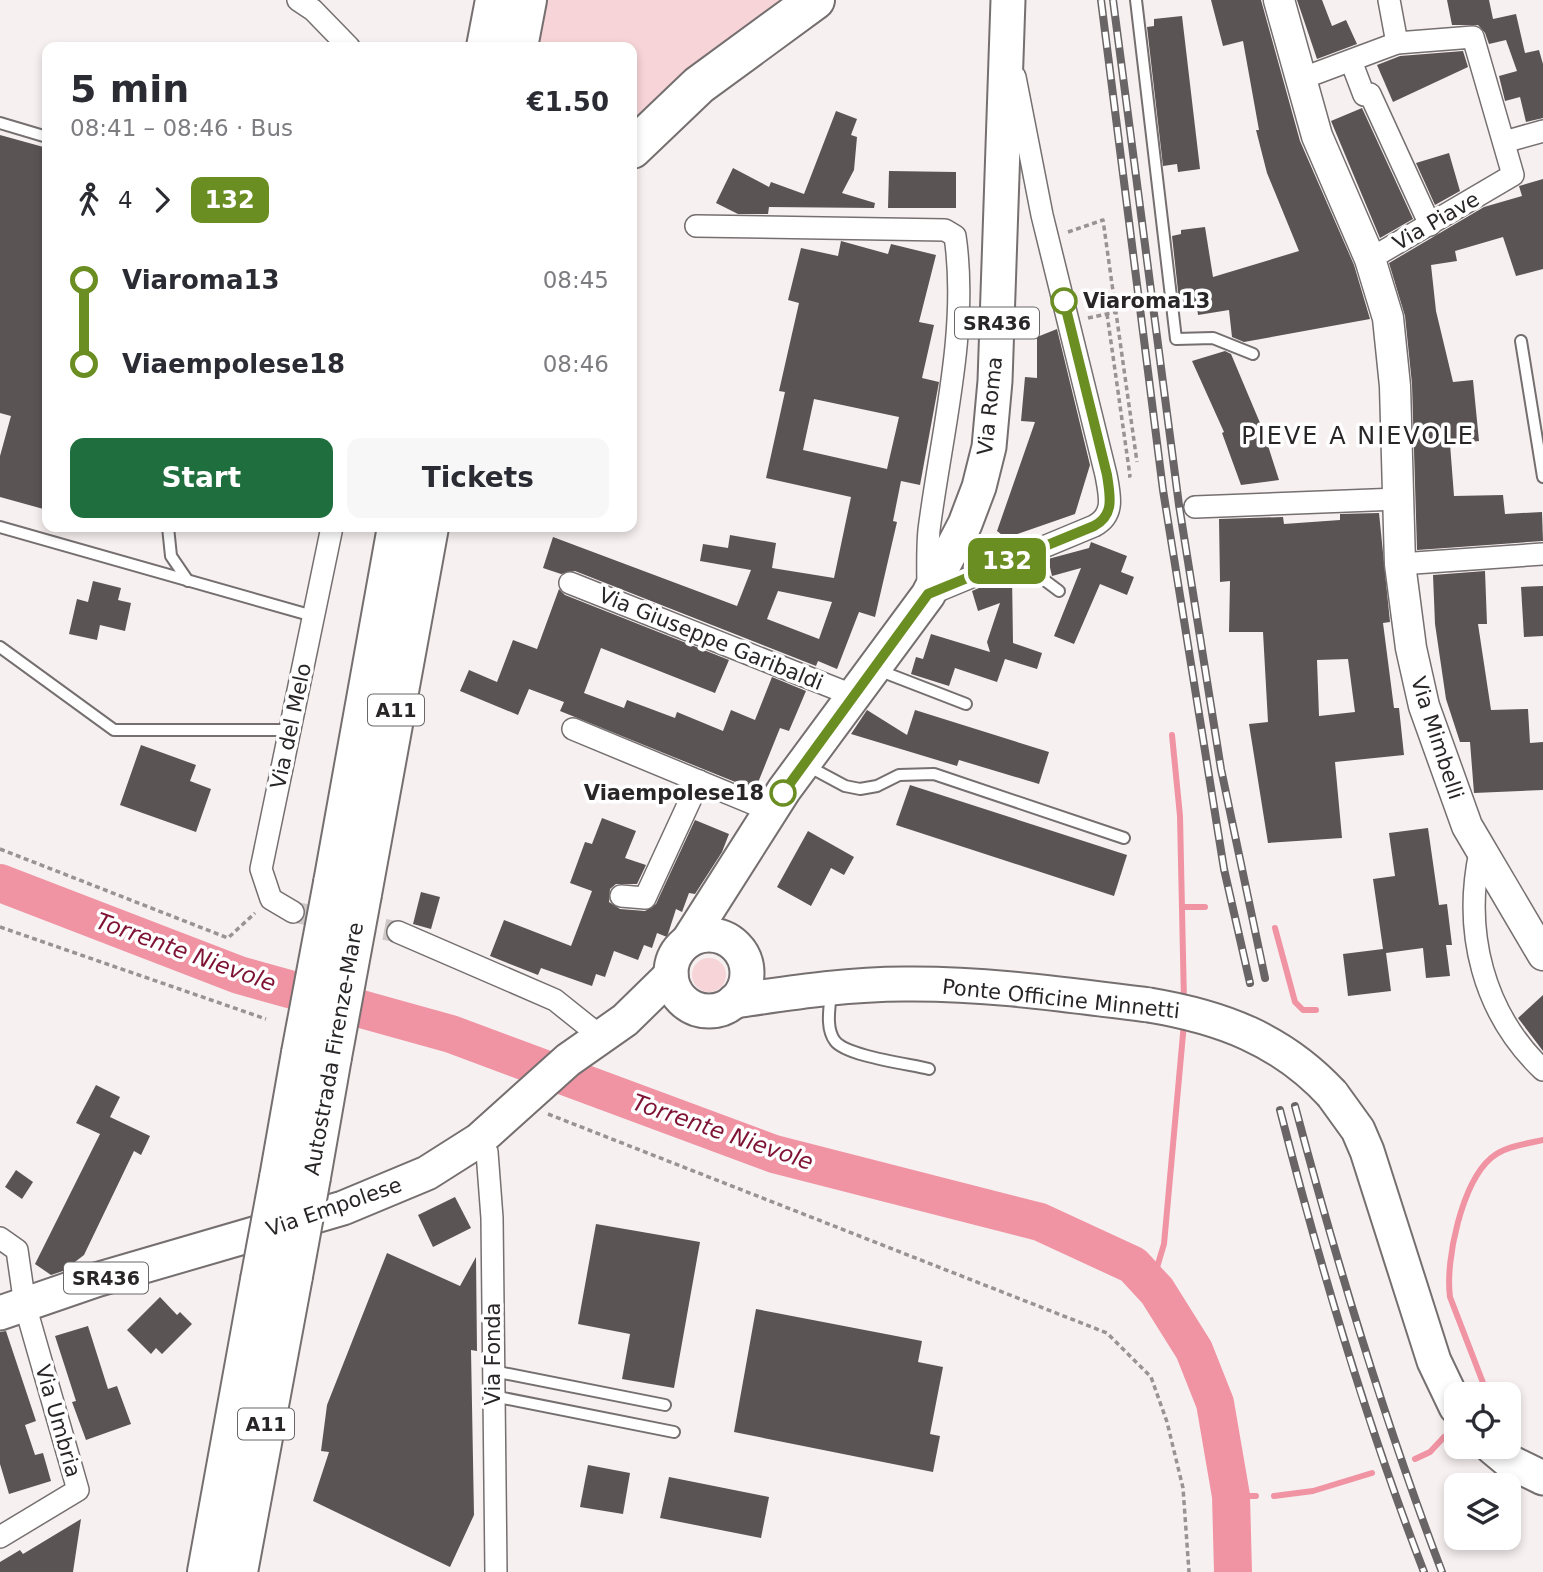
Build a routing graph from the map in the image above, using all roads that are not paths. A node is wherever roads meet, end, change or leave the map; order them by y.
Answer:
1 (298, 0) edge
2 (478, 0) edge
3 (495, 0) edge
4 (527, 0) edge
5 (816, 0) edge
6 (1008, 0) edge
7 (1136, 0) edge
8 (1279, 0) edge
9 (1389, 0) edge
10 (1007, 38) junction
11 (344, 42) edge
12 (471, 42) edge
13 (487, 42) edge
14 (519, 42) edge
15 (1397, 43) junction
16 (1351, 61) junction
17 (1314, 74) dead end
18 (1004, 109) junction
19 (0, 123) edge
20 (1543, 131) edge
21 (42, 136) edge
22 (1028, 142) junction
23 (1504, 142) junction
24 (637, 144) edge
25 (1430, 225) junction
26 (696, 226) dead end
27 (1370, 259) junction
28 (1521, 341) dead end
29 (1253, 354) dead end
30 (1543, 477) edge
31 (1398, 499) junction
32 (1195, 507) dead end
33 (1, 532) edge
34 (168, 532) edge
35 (331, 532) edge
36 (396, 532) edge
37 (428, 532) edge
38 (446, 532) edge
39 (1032, 552) junction
40 (1543, 554) edge
41 (1400, 564) junction
42 (188, 581) junction
43 (570, 583) dead end
44 (1059, 591) dead end
45 (928, 594) junction
46 (313, 617) junction
47 (0, 647) edge
48 (873, 668) junction
49 (852, 695) junction
50 (966, 704) dead end
51 (395, 716) junction
52 (573, 729) dead end
53 (290, 730) junction
54 (803, 764) junction
55 (699, 781) junction
56 (771, 811) junction
57 (1124, 838) dead end
58 (1480, 852) junction
59 (348, 888) junction
60 (621, 896) dead end
61 (293, 912) tunnel mouth
62 (398, 932) tunnel mouth
63 (703, 939) junction
64 (1543, 955) edge
65 (744, 959) junction
66 (671, 975) junction
67 (818, 990) junction
68 (734, 1001) junction
69 (691, 1006) junction
70 (613, 1028) junction
71 (929, 1069) dead end
72 (1543, 1070) edge
73 (479, 1140) junction
74 (0, 1238) edge
75 (276, 1278) junction
76 (12, 1309) edge
77 (493, 1371) junction
78 (1444, 1382) edge
79 (493, 1396) junction
80 (665, 1405) dead end
81 (674, 1432) dead end
82 (1506, 1459) edge
83 (1543, 1478) edge
84 (0, 1537) edge
85 (208, 1572) edge
86 (238, 1572) edge
87 (496, 1572) edge

1 - 11 street
2 - 12 highway
3 - 13 highway
4 - 14 highway
5 - 24 highway
6 - 10 main road, Via Roma / SR436
7 - 29 lane
8 - 27 main road, Via Mimbelli
9 - 15 street
10 - 18 main road, Via Roma / SR436
10 - 22 street, Via Roma
15 - 16 street
15 - 23 street
16 - 17 street
16 - 25 street
18 - 22 street
18 - 45 main road, Via Roma / SR436
19 - 21 lane
20 - 23 street
22 - 39 street, Via Roma
23 - 25 street, Via Piave
25 - 27 street, Via Piave
26 - 45 street
27 - 31 main road, Via Mimbelli
28 - 30 lane
31 - 32 street
31 - 41 main road, Via Mimbelli
33 - 42 lane
34 - 42 lane
35 - 46 street, Via del Melo
36 - 59 highway, Autostrada Firenze-Mare / A11
37 - 51 highway, Autostrada Firenze-Mare / A11
38 - 51 highway
39 - 44 lane
39 - 45 street
40 - 41 street
41 - 58 main road, Via Mimbelli
42 - 46 lane
43 - 49 street, Via Giuseppe Garibaldi
45 - 48 main road, Via Empolese / SR436
46 - 53 street, Via del Melo
47 - 53 lane
48 - 49 main road, Via Empolese / SR436
48 - 50 lane
49 - 54 main road, Via Empolese / SR436
51 - 59 highway, Autostrada Firenze-Mare / A11
52 - 55 street
53 - 61 street, Via del Melo
54 - 56 main road, Via Empolese / SR436
54 - 57 lane
55 - 56 street
55 - 60 street
56 - 63 main road, Via Empolese / SR436
58 - 64 main road, Via Mimbelli
58 - 72 street
59 - 75 highway, Autostrada Firenze-Mare / A11, bridge
62 - 70 street
63 - 65 main road
63 - 66 main road, Via Empolese
65 - 67 main road
65 - 68 main road
66 - 69 main road
66 - 70 main road, Via Empolese / SR436
67 - 68 main road, Ponte Officine Minnetti
67 - 71 lane
67 - 78 main road, Ponte Officine Minnetti, bridge
68 - 69 main road, Via Empolese
69 - 70 main road, Via Empolese / SR436
70 - 73 main road, Via Empolese / SR436
73 - 76 main road, Via Empolese / SR436
73 - 77 street, Via Fonda
74 - 76 street
75 - 85 highway, Autostrada Firenze-Mare / A11
75 - 86 highway, Autostrada Firenze-Mare / A11
76 - 84 street, Via Umbria
77 - 79 street, Via Fonda
77 - 80 lane
79 - 81 lane
79 - 87 street, Via Fonda
82 - 83 main road

